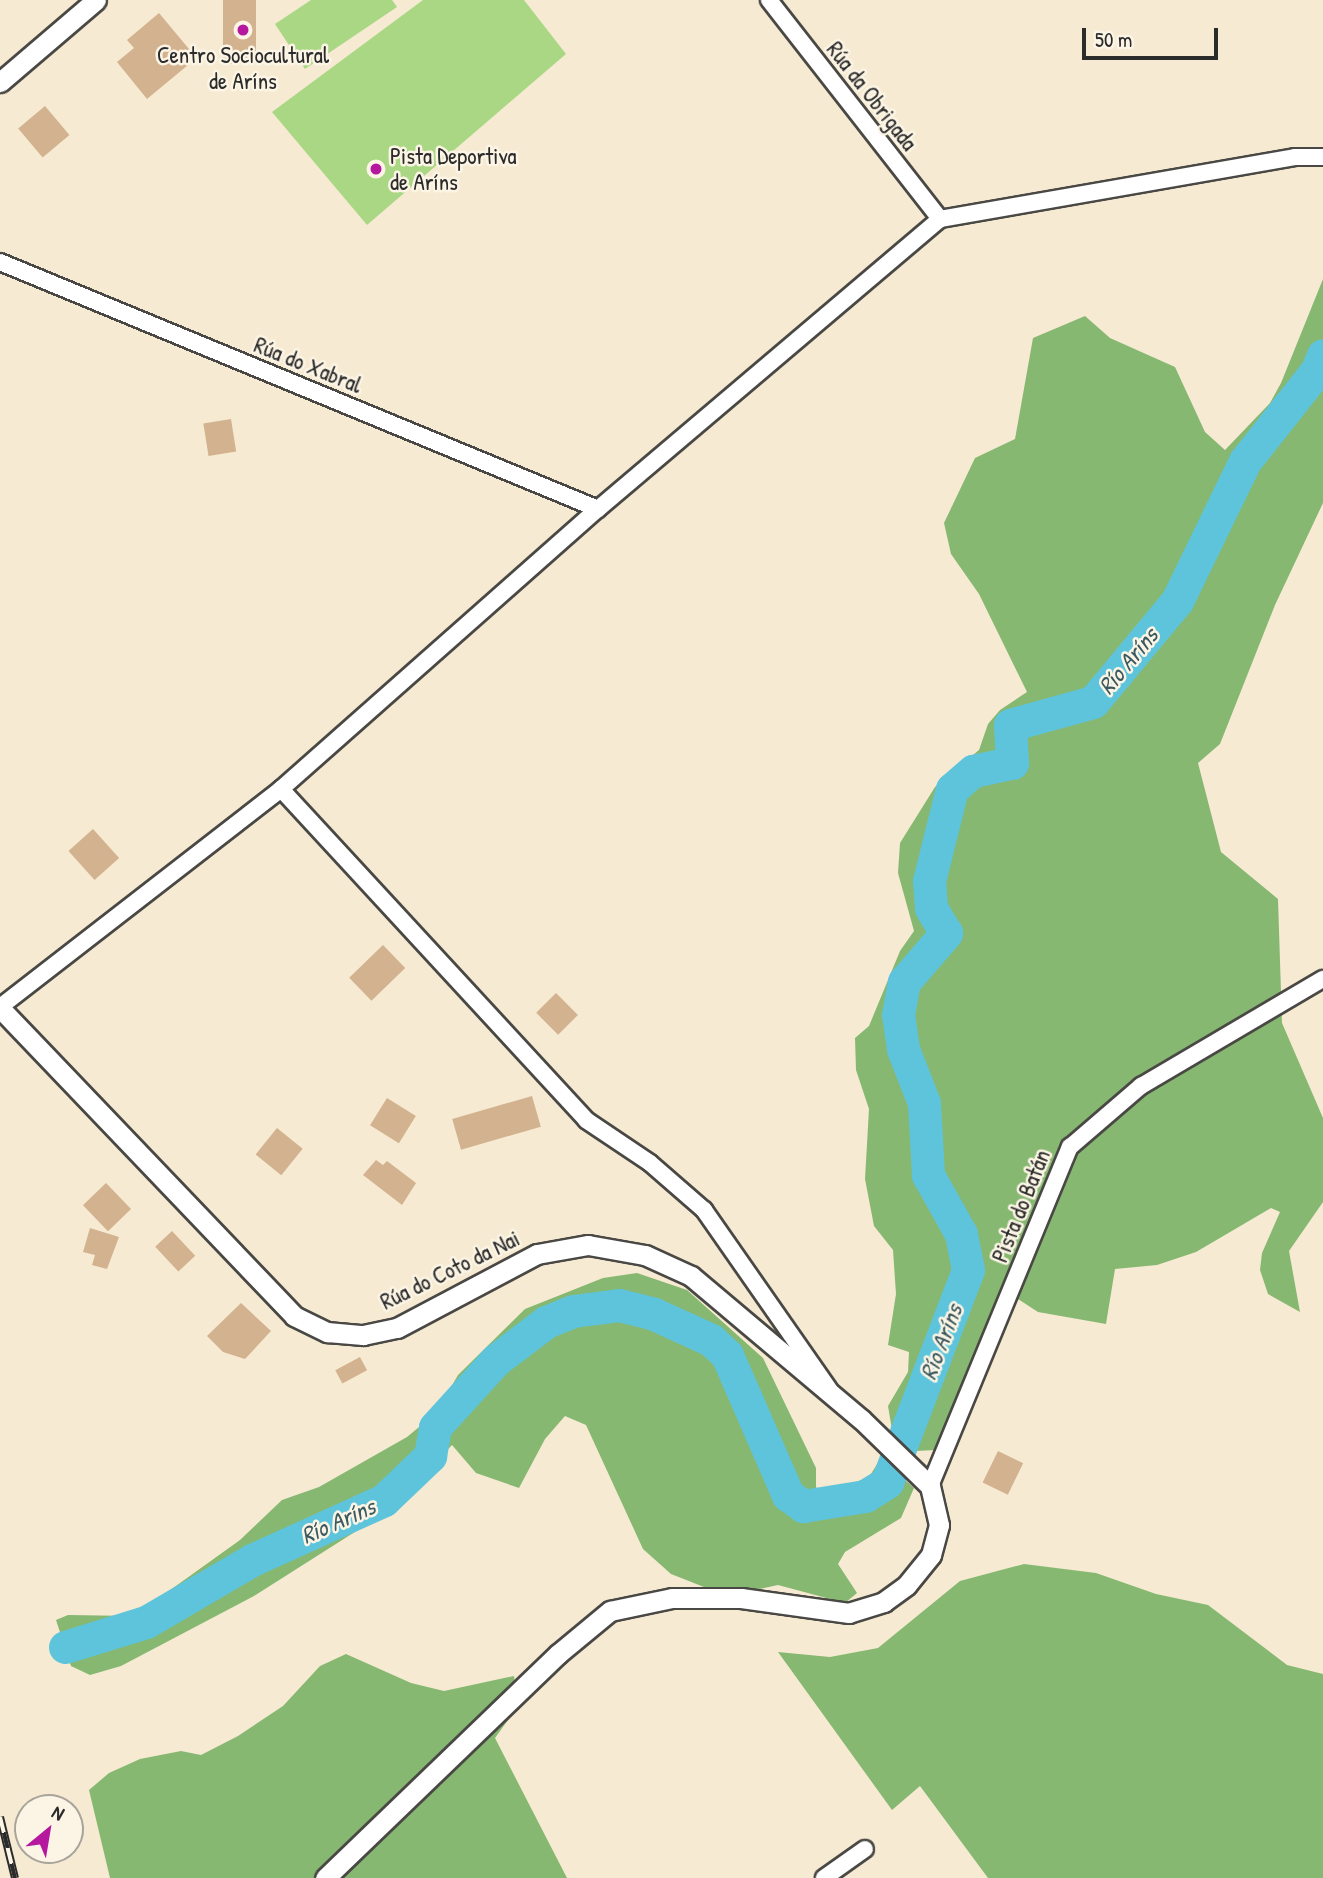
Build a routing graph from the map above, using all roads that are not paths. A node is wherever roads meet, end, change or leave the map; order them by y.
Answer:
1 (96, 0) edge
2 (769, 0) edge
3 (0, 82) edge
4 (1323, 157) edge
5 (940, 219) junction
6 (0, 262) edge
7 (598, 509) junction
8 (281, 789) junction
9 (1323, 979) edge
10 (0, 1008) edge
11 (833, 1397) junction
12 (930, 1486) junction
13 (865, 1849) dead end
14 (325, 1878) edge
15 (824, 1878) edge

1 - 3 street
2 - 5 street, Rúa da Obrigada
4 - 5 street
5 - 7 street
6 - 7 street, Rúa do Xabral
7 - 8 street
8 - 10 street
8 - 11 street
9 - 12 street, Pista do Batán
10 - 11 street, Rúa do Coto da Nai
11 - 12 street, Rúa do Coto da Nai
12 - 14 street
13 - 15 street

